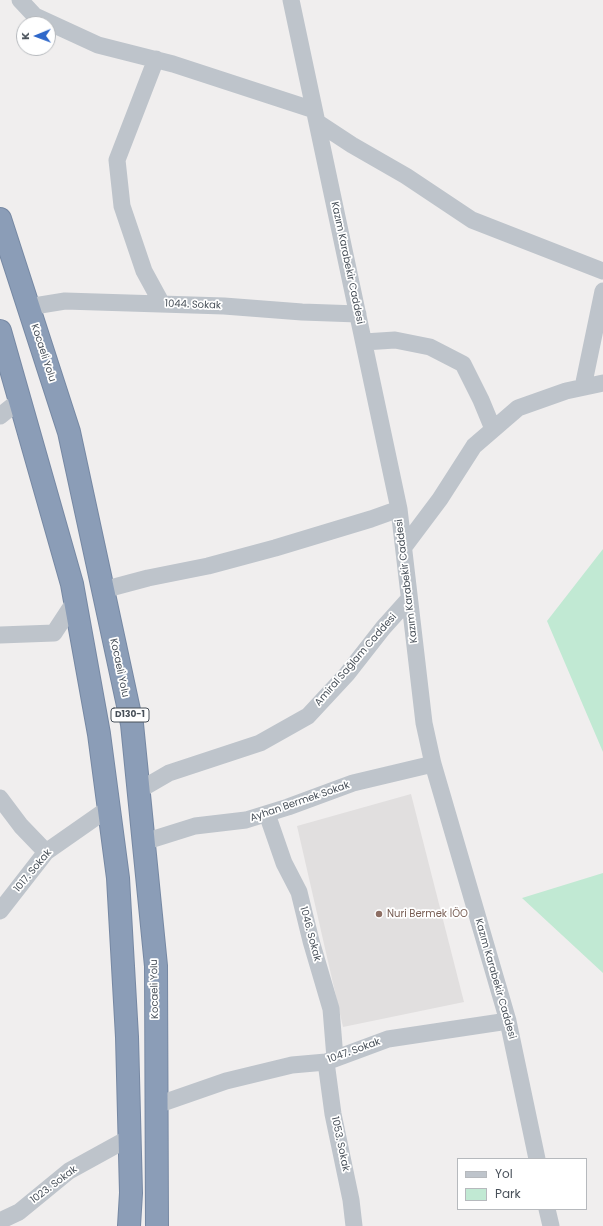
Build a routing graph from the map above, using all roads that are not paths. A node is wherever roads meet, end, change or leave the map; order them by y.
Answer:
1 (20, 0) edge
2 (291, 0) edge
3 (156, 59) junction
4 (315, 116) junction
5 (0, 219) edge
6 (603, 271) edge
7 (603, 291) edge
8 (162, 304) junction
9 (28, 307) junction
10 (358, 314) junction
11 (0, 331) edge
12 (364, 342) junction
13 (603, 383) edge
14 (583, 387) junction
15 (20, 400) junction
16 (0, 416) edge
17 (493, 429) junction
18 (399, 509) junction
19 (404, 546) junction
20 (103, 590) junction
21 (409, 599) junction
22 (75, 601) junction
23 (0, 635) edge
24 (433, 764) junction
25 (138, 791) junction
26 (0, 798) edge
27 (109, 808) junction
28 (267, 814) junction
29 (144, 842) junction
30 (46, 852) junction
31 (0, 911) edge
32 (508, 1020) junction
33 (331, 1060) junction
34 (156, 1105) junction
35 (129, 1138) junction
36 (537, 1158) edge
37 (547, 1210) edge
38 (0, 1221) edge
39 (129, 1226) edge
40 (157, 1226) edge
41 (354, 1226) edge
42 (551, 1226) edge

1 - 3 street
2 - 4 street, Kazım Karabekir Caddesi
3 - 4 street
3 - 8 street
4 - 6 street
4 - 10 street, Kazım Karabekir Caddesi
5 - 9 highway, Kocaeli̇ Yolu / D130-1
7 - 14 street
8 - 9 street, 1044. Sokak
8 - 10 street, 1044. Sokak
9 - 20 highway, Kocaeli̇ Yolu / D130-1
10 - 12 street, Kazım Karabekir Caddesi
11 - 15 highway, D130-1
12 - 17 street
12 - 18 street, Kazım Karabekir Caddesi
13 - 14 street
14 - 17 street
15 - 16 street
15 - 22 highway, D130-1
17 - 19 street
18 - 19 street, Kazım Karabekir Caddesi
18 - 20 street
19 - 21 street, Kazım Karabekir Caddesi
20 - 25 highway, Kocaeli̇ Yolu / D130-1
21 - 24 street, Kazım Karabekir Caddesi
21 - 25 street, Amiral Sağlam Caddesi
22 - 23 street
22 - 27 highway, D130-1
24 - 28 street, Ayhan Bermek Sokak
24 - 32 street, Kazım Karabekir Caddesi
25 - 29 highway, Kocaeli̇ Yolu / D130-1
26 - 30 street
27 - 30 street, 1017. Sokak
27 - 35 highway, D130-1
28 - 29 street, Ayhan Bermek Sokak
28 - 33 street, 1046. Sokak
29 - 34 highway, Kocaeli̇ Yolu / D130-1
30 - 31 street, 1017. Sokak
32 - 33 street, 1047. Sokak
32 - 36 street, Kazım Karabekir Caddesi
33 - 34 street, 1047. Sokak
33 - 41 street, 1053. Sokak
34 - 40 highway, Kocaeli̇ Yolu / D130-1
35 - 38 street, 1023. Sokak
35 - 39 highway, D130-1
37 - 42 street

